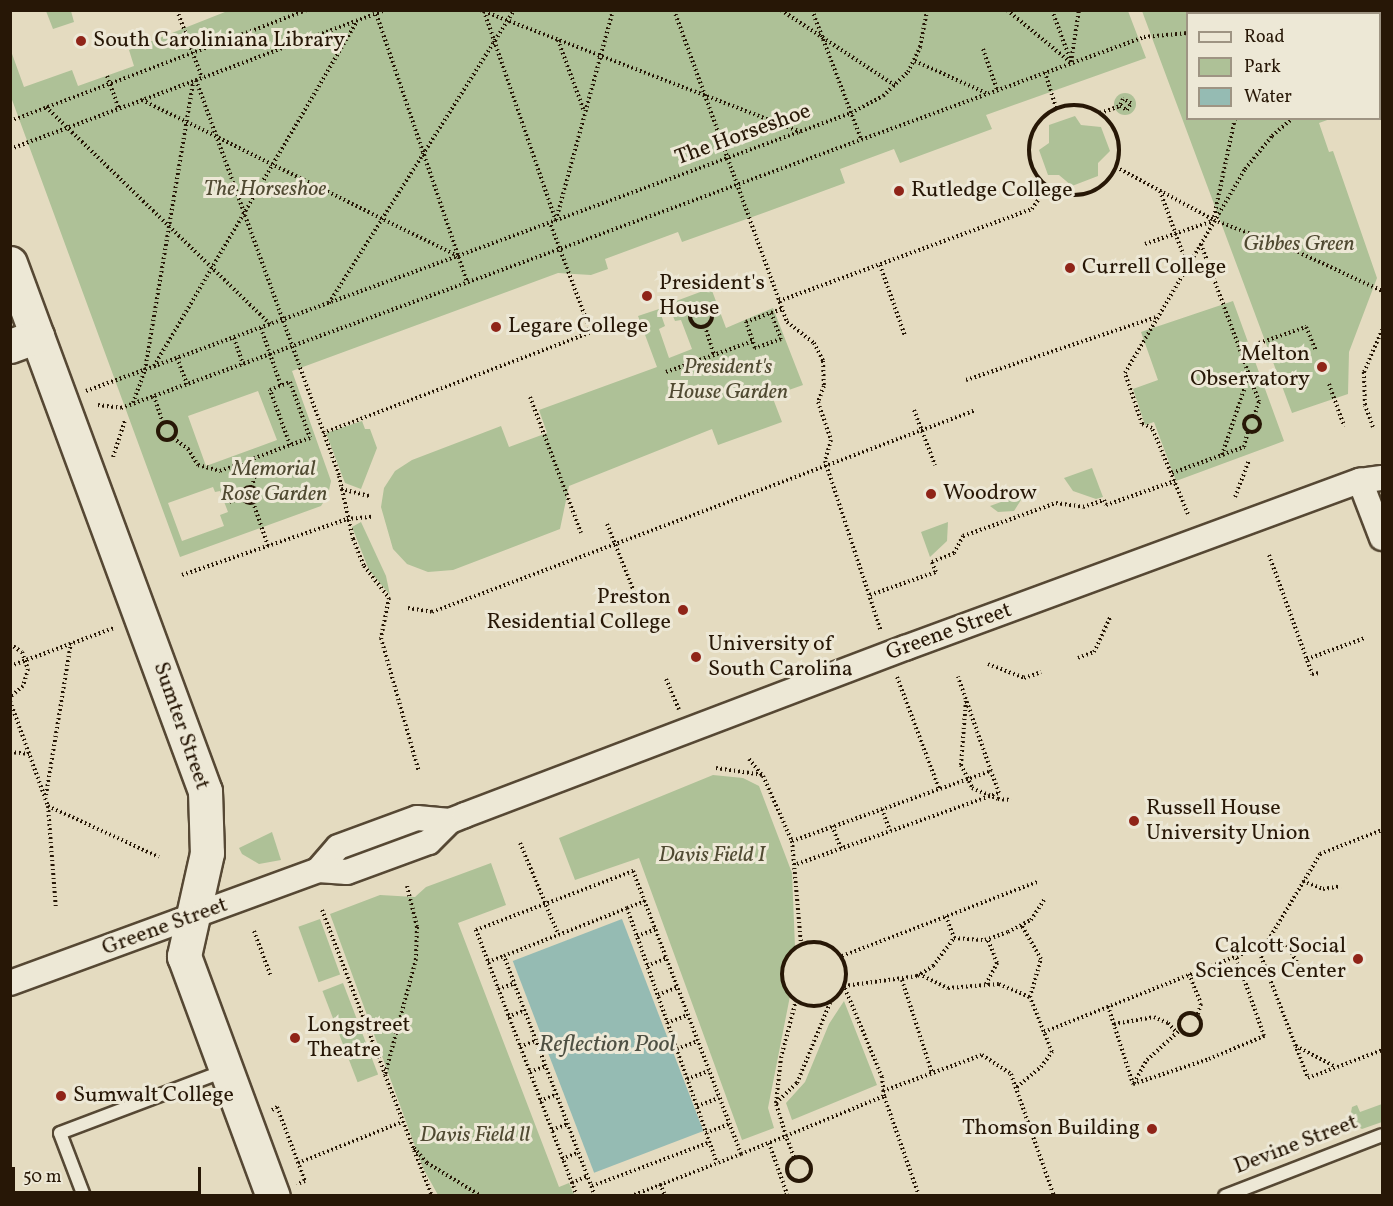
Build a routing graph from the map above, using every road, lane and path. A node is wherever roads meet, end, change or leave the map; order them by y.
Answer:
1 (177, 10) edge
2 (307, 10) edge
3 (386, 10) edge
4 (513, 10) edge
5 (613, 10) edge
6 (674, 10) edge
7 (782, 10) edge
8 (812, 10) edge
9 (927, 10) edge
10 (1007, 10) edge
11 (1052, 10) edge
12 (1079, 10) edge
13 (483, 11) edge
14 (375, 12) edge
15 (357, 21) junction
16 (507, 21) junction
17 (1186, 33) edge
18 (822, 37) junction
19 (558, 40) junction
20 (494, 41) junction
21 (983, 49) dead end
22 (193, 53) junction
23 (600, 55) junction
24 (915, 61) junction
25 (1071, 63) junction
26 (1045, 72) junction
27 (107, 76) dead end
28 (202, 78) junction
29 (195, 81) junction
30 (110, 83) junction
31 (896, 86) junction
32 (997, 90) junction
33 (987, 93) junction
34 (705, 95) junction
35 (142, 100) junction
36 (1120, 106) dead end
37 (46, 107) junction
38 (1056, 108) junction
39 (119, 109) junction
40 (584, 112) junction
41 (851, 113) junction
42 (1100, 113) junction
43 (1235, 120) edge
44 (1291, 120) edge
45 (10, 121) edge
46 (186, 122) junction
47 (68, 128) junction
48 (801, 132) junction
49 (217, 137) junction
50 (861, 139) junction
51 (10, 149) edge
52 (423, 154) junction
53 (729, 158) junction
54 (273, 164) junction
55 (1116, 167) junction
56 (738, 184) junction
57 (1047, 187) junction
58 (1160, 191) junction
59 (244, 213) junction
60 (1214, 220) junction
61 (381, 221) junction
62 (556, 221) junction
63 (550, 223) junction
64 (169, 226) junction
65 (1176, 234) junction
66 (1200, 243) junction
67 (1146, 244) dead end
68 (560, 249) junction
69 (458, 256) junction
70 (10, 263) edge
71 (880, 265) junction
72 (1187, 266) junction
73 (211, 267) junction
74 (467, 282) junction
75 (1383, 291) edge
76 (779, 301) junction
77 (328, 303) junction
78 (782, 309) junction
79 (771, 313) junction
80 (1158, 316) junction
81 (282, 320) junction
82 (270, 324) junction
83 (705, 326) junction
84 (261, 328) junction
85 (1383, 330) edge
86 (905, 336) dead end
87 (234, 338) junction
88 (24, 341) edge
89 (753, 341) junction
90 (1259, 343) dead end
91 (291, 346) junction
92 (1316, 350) dead end
93 (270, 354) junction
94 (714, 355) junction
95 (177, 358) junction
96 (243, 364) junction
97 (153, 367) junction
98 (145, 370) junction
99 (666, 372) dead end
100 (1249, 374) junction
101 (966, 380) dead end
102 (111, 382) dead end
103 (187, 384) junction
104 (1329, 384) dead end
105 (281, 386) junction
106 (154, 396) junction
107 (530, 397) dead end
108 (133, 403) junction
109 (98, 405) dead end
110 (914, 410) dead end
111 (976, 410) dead end
112 (1254, 416) junction
113 (125, 421) dead end
114 (163, 423) junction
115 (1344, 426) dead end
116 (1373, 427) dead end
117 (922, 430) junction
118 (1248, 431) junction
119 (323, 433) junction
120 (173, 438) junction
121 (290, 445) junction
122 (1222, 455) junction
123 (113, 458) dead end
124 (1249, 460) dead end
125 (246, 461) junction
126 (826, 465) junction
127 (935, 465) dead end
128 (256, 471) junction
129 (263, 472) dead end
130 (1172, 474) junction
131 (1371, 480) edge
132 (1175, 481) junction
133 (252, 487) junction
134 (341, 489) junction
135 (370, 496) dead end
136 (243, 497) junction
137 (1235, 497) dead end
138 (229, 502) dead end
139 (253, 502) junction
140 (1188, 514) dead end
141 (372, 516) dead end
142 (347, 519) junction
143 (607, 524) dead end
144 (581, 533) dead end
145 (1383, 538) edge
146 (615, 544) junction
147 (268, 546) junction
148 (1269, 555) dead end
149 (182, 575) dead end
150 (635, 594) dead end
151 (870, 596) junction
152 (408, 608) dead end
153 (1110, 617) dead end
154 (116, 627) dead end
155 (881, 631) dead end
156 (1365, 638) dead end
157 (71, 643) junction
158 (10, 644) edge
159 (1078, 658) dead end
160 (1307, 659) junction
161 (27, 660) junction
162 (988, 664) dead end
163 (10, 666) edge
164 (1041, 672) dead end
165 (1320, 673) dead end
166 (896, 674) dead end
167 (958, 676) dead end
168 (666, 680) dead end
169 (10, 699) edge
170 (966, 699) junction
171 (688, 731) junction
172 (10, 752) edge
173 (30, 754) junction
174 (749, 759) dead end
175 (716, 768) dead end
176 (991, 771) junction
177 (419, 772) dead end
178 (764, 776) junction
179 (939, 789) junction
180 (46, 796) junction
181 (1011, 800) dead end
182 (48, 806) junction
183 (882, 809) junction
184 (832, 826) junction
185 (1383, 830) edge
186 (890, 831) junction
187 (792, 841) junction
188 (520, 843) dead end
189 (841, 848) junction
190 (159, 857) dead end
191 (797, 864) junction
192 (1304, 881) junction
193 (1037, 882) dead end
194 (406, 886) dead end
195 (1341, 886) dead end
196 (1044, 900) dead end
197 (645, 901) junction
198 (546, 904) junction
199 (627, 908) junction
200 (56, 909) dead end
201 (322, 910) dead end
202 (946, 916) junction
203 (192, 917) junction
204 (1021, 925) junction
205 (656, 929) junction
206 (254, 931) dead end
207 (558, 934) junction
208 (637, 936) junction
209 (954, 938) junction
210 (988, 939) junction
211 (801, 944) junction
212 (1265, 945) junction
213 (1258, 948) junction
214 (504, 956) junction
215 (842, 956) junction
216 (1236, 956) junction
217 (667, 958) junction
218 (488, 962) junction
219 (647, 966) junction
220 (1302, 971) dead end
221 (919, 974) junction
222 (1189, 974) junction
223 (271, 977) dead end
224 (902, 979) junction
225 (10, 983) edge
226 (515, 983) junction
227 (986, 984) junction
228 (844, 986) junction
229 (678, 987) junction
230 (498, 989) junction
231 (658, 995) junction
232 (1030, 997) junction
233 (796, 1000) junction
234 (830, 1002) junction
235 (1108, 1006) junction
236 (525, 1010) junction
237 (688, 1015) junction
238 (1197, 1016) junction
239 (508, 1017) junction
240 (668, 1023) junction
241 (1114, 1024) junction
242 (1044, 1032) junction
243 (1179, 1032) junction
244 (537, 1040) junction
245 (698, 1041) junction
246 (1295, 1045) junction
247 (520, 1047) junction
248 (677, 1049) junction
249 (1383, 1050) edge
250 (546, 1066) junction
251 (1336, 1067) junction
252 (225, 1071) junction
253 (709, 1071) junction
254 (530, 1072) junction
255 (932, 1073) junction
256 (385, 1075) junction
257 (687, 1079) junction
258 (1133, 1084) junction
259 (1017, 1087) junction
260 (557, 1094) junction
261 (883, 1094) junction
262 (719, 1098) junction
263 (540, 1101) junction
264 (776, 1103) junction
265 (697, 1106) junction
266 (402, 1122) junction
267 (568, 1124) junction
268 (729, 1124) junction
269 (552, 1130) junction
270 (706, 1133) junction
271 (1383, 1135) edge
272 (786, 1136) junction
273 (710, 1142) junction
274 (769, 1143) junction
275 (411, 1146) junction
276 (579, 1152) junction
277 (741, 1154) junction
278 (794, 1157) junction
279 (289, 1159) dead end
280 (562, 1159) junction
281 (298, 1163) junction
282 (717, 1163) junction
283 (588, 1176) junction
284 (572, 1183) junction
285 (660, 1184) junction
286 (592, 1186) junction
287 (284, 1190) edge
288 (84, 1196) edge
289 (432, 1196) edge
290 (481, 1196) edge
291 (577, 1196) edge
292 (596, 1196) edge
293 (631, 1196) edge
294 (665, 1196) edge
295 (784, 1196) edge
296 (918, 1196) edge
297 (1054, 1196) edge
298 (1225, 1196) edge

1 - 22 path
2 - 22 path
3 - 14 path
4 - 16 path
5 - 23 path
6 - 34 path
7 - 18 path
8 - 18 path
9 - 24 path, The Horseshoe
10 - 25 path
11 - 25 path
12 - 25 path
13 - 16 path
13 - 20 path
14 - 15 path
14 - 52 path
15 - 28 path
15 - 54 path
16 - 19 path
16 - 20 path
17 - 25 path
18 - 31 path
18 - 41 path
19 - 23 path
19 - 40 path
20 - 52 path
20 - 62 path
21 - 32 path
22 - 28 path
22 - 30 path
23 - 34 path
23 - 40 path
24 - 31 path, The Horseshoe
24 - 33 path
25 - 26 path
26 - 32 path
26 - 38 path
27 - 30 path
28 - 29 path
29 - 35 path
29 - 46 path
29 - 49 path
30 - 37 path
30 - 39 path
31 - 41 path, The Horseshoe
32 - 33 path
33 - 50 path
34 - 48 path
34 - 53 path
35 - 39 path
35 - 46 path
36 - 42 path
37 - 45 path
37 - 47 path
38 - 42 path
38 - 57 path
39 - 47 path
40 - 62 path
41 - 48 path, The Horseshoe
41 - 50 path
42 - 55 path
43 - 60 path
44 - 60 path
46 - 49 path
46 - 64 path
47 - 51 path
47 - 64 path
48 - 53 path, The Horseshoe
49 - 54 path
49 - 59 path
50 - 56 path
52 - 61 path
52 - 69 path
53 - 56 path
53 - 62 path, The Horseshoe
54 - 59 path
54 - 61 path
55 - 57 path
55 - 58 path
56 - 68 path
56 - 76 path
57 - 71 path
58 - 60 path
58 - 65 path
59 - 73 path
59 - 81 path
60 - 65 path
60 - 66 path
60 - 75 path
61 - 69 path
61 - 77 path
62 - 63 path, The Horseshoe
63 - 68 path
63 - 69 path, The Horseshoe
64 - 73 path
64 - 98 path
65 - 67 path
65 - 72 path
66 - 72 path
66 - 100 path
68 - 74 path
68 - 119 path
69 - 74 path
69 - 77 path, The Horseshoe
70 - 88 street, Sumter Street
71 - 76 path
71 - 86 path
72 - 80 path
73 - 82 path
73 - 97 path
74 - 91 path
76 - 78 path
77 - 81 path, The Horseshoe
78 - 79 path
78 - 126 path
79 - 89 path
79 - 89 path
80 - 101 path
80 - 130 path
81 - 82 path, The Horseshoe
81 - 91 path
82 - 84 path, The Horseshoe
83 - 83 path
83 - 94 path
84 - 87 path, The Horseshoe
84 - 93 path
85 - 116 path
87 - 95 path, The Horseshoe
87 - 96 path
88 - 203 street, Sumter Street
89 - 94 path
90 - 92 path
91 - 93 path
91 - 119 path
93 - 96 path
93 - 105 path
94 - 99 path
95 - 97 path, The Horseshoe
95 - 103 path
96 - 103 path
97 - 98 path, The Horseshoe
98 - 102 path, The Horseshoe
98 - 108 path
100 - 112 path
100 - 122 path
103 - 106 path
104 - 115 path
105 - 121 path
105 - 121 path
106 - 108 path
106 - 114 path
107 - 144 path
108 - 109 path
110 - 117 path
111 - 117 path
112 - 118 path
112 - 118 path
113 - 123 path
114 - 120 path
114 - 120 path
117 - 126 path
117 - 127 path
118 - 122 path
119 - 134 path
120 - 125 path
121 - 125 path
122 - 130 path
124 - 137 path
125 - 128 path
126 - 146 path
126 - 151 path
128 - 129 path
128 - 133 path
130 - 132 path
131 - 145 street
131 - 171 street, Greene Street
132 - 140 path
132 - 151 path
133 - 136 path
133 - 139 path
134 - 135 path
134 - 142 path
136 - 138 path
136 - 139 path
139 - 147 path
141 - 142 path
142 - 147 path
142 - 177 path
143 - 146 path
146 - 150 path
146 - 152 path
147 - 149 path
148 - 160 path
151 - 155 path
153 - 159 path
154 - 157 path
156 - 160 path
157 - 161 path
157 - 180 path
158 - 161 path
160 - 165 path
161 - 163 path
161 - 169 path
162 - 164 path
166 - 179 path
167 - 170 path
168 - 171 path
169 - 173 path
170 - 176 path
170 - 181 path, bridge
171 - 203 street, Greene Street
172 - 173 path
173 - 180 path
174 - 178 path
175 - 178 path
176 - 179 path
176 - 186 path
178 - 187 path
179 - 183 path
180 - 182 path
182 - 190 path
182 - 200 path
183 - 184 path
183 - 186 path
184 - 187 path
184 - 189 path
185 - 192 path
186 - 189 path
187 - 191 path
188 - 198 path
189 - 191 path
191 - 211 path
192 - 195 path
192 - 212 path
193 - 202 path
194 - 256 path
196 - 204 path
197 - 198 path
197 - 199 path
197 - 205 path
198 - 207 path
198 - 218 path
199 - 207 path
199 - 208 path
201 - 256 path
202 - 209 path
202 - 215 path
203 - 225 street, Greene Street
203 - 252 street, Sumter Street
204 - 210 path
204 - 232 path
205 - 208 path
205 - 217 path
206 - 223 path
207 - 214 path
208 - 219 path
209 - 210 path
209 - 221 path
210 - 227 path
211 - 215 path
211 - 233 path
212 - 213 path
212 - 220 path
213 - 216 path
213 - 246 path
214 - 218 path
214 - 226 path
215 - 228 path
216 - 222 path
216 - 258 path
217 - 219 path
217 - 229 path
218 - 230 path
219 - 231 path
221 - 224 path
221 - 227 path
222 - 235 path
222 - 238 path
224 - 228 path
224 - 255 path
226 - 230 path
226 - 236 path
227 - 232 path
228 - 234 path
228 - 261 path
229 - 231 path
229 - 237 path
230 - 239 path
231 - 240 path
232 - 242 path
233 - 234 path
233 - 264 path
234 - 264 path
235 - 241 path
235 - 242 path
236 - 239 path
236 - 244 path
237 - 240 path
237 - 245 path
238 - 243 path
238 - 243 path
239 - 247 path
240 - 248 path
241 - 243 path
241 - 258 path
242 - 259 path
243 - 258 path
244 - 247 path
244 - 250 path
245 - 248 path
245 - 253 path
246 - 251 path
246 - 251 path
247 - 254 path
248 - 257 path
249 - 251 path
250 - 254 path
250 - 260 path
252 - 287 street, Sumter Street
252 - 288 lane
253 - 257 path
253 - 262 path
254 - 263 path
255 - 259 path
255 - 261 path
256 - 266 path
257 - 265 path
259 - 297 path
260 - 263 path
260 - 267 path
261 - 272 path
261 - 296 path
262 - 265 path
262 - 268 path
263 - 269 path
264 - 272 path
265 - 270 path
266 - 275 path
266 - 281 path
267 - 269 path
267 - 276 path
268 - 270 path
268 - 277 path
269 - 280 path
270 - 273 path
271 - 298 lane, Devine Street
272 - 274 path
272 - 278 path
273 - 282 path
273 - 286 path
274 - 277 path
274 - 295 path
275 - 289 path
275 - 290 path
276 - 280 path
276 - 283 path
277 - 282 path
278 - 278 path
279 - 281 path
280 - 284 path
281 - 287 path
282 - 285 path
283 - 284 path
283 - 286 path
284 - 291 path
285 - 293 path
285 - 294 path
286 - 292 path

